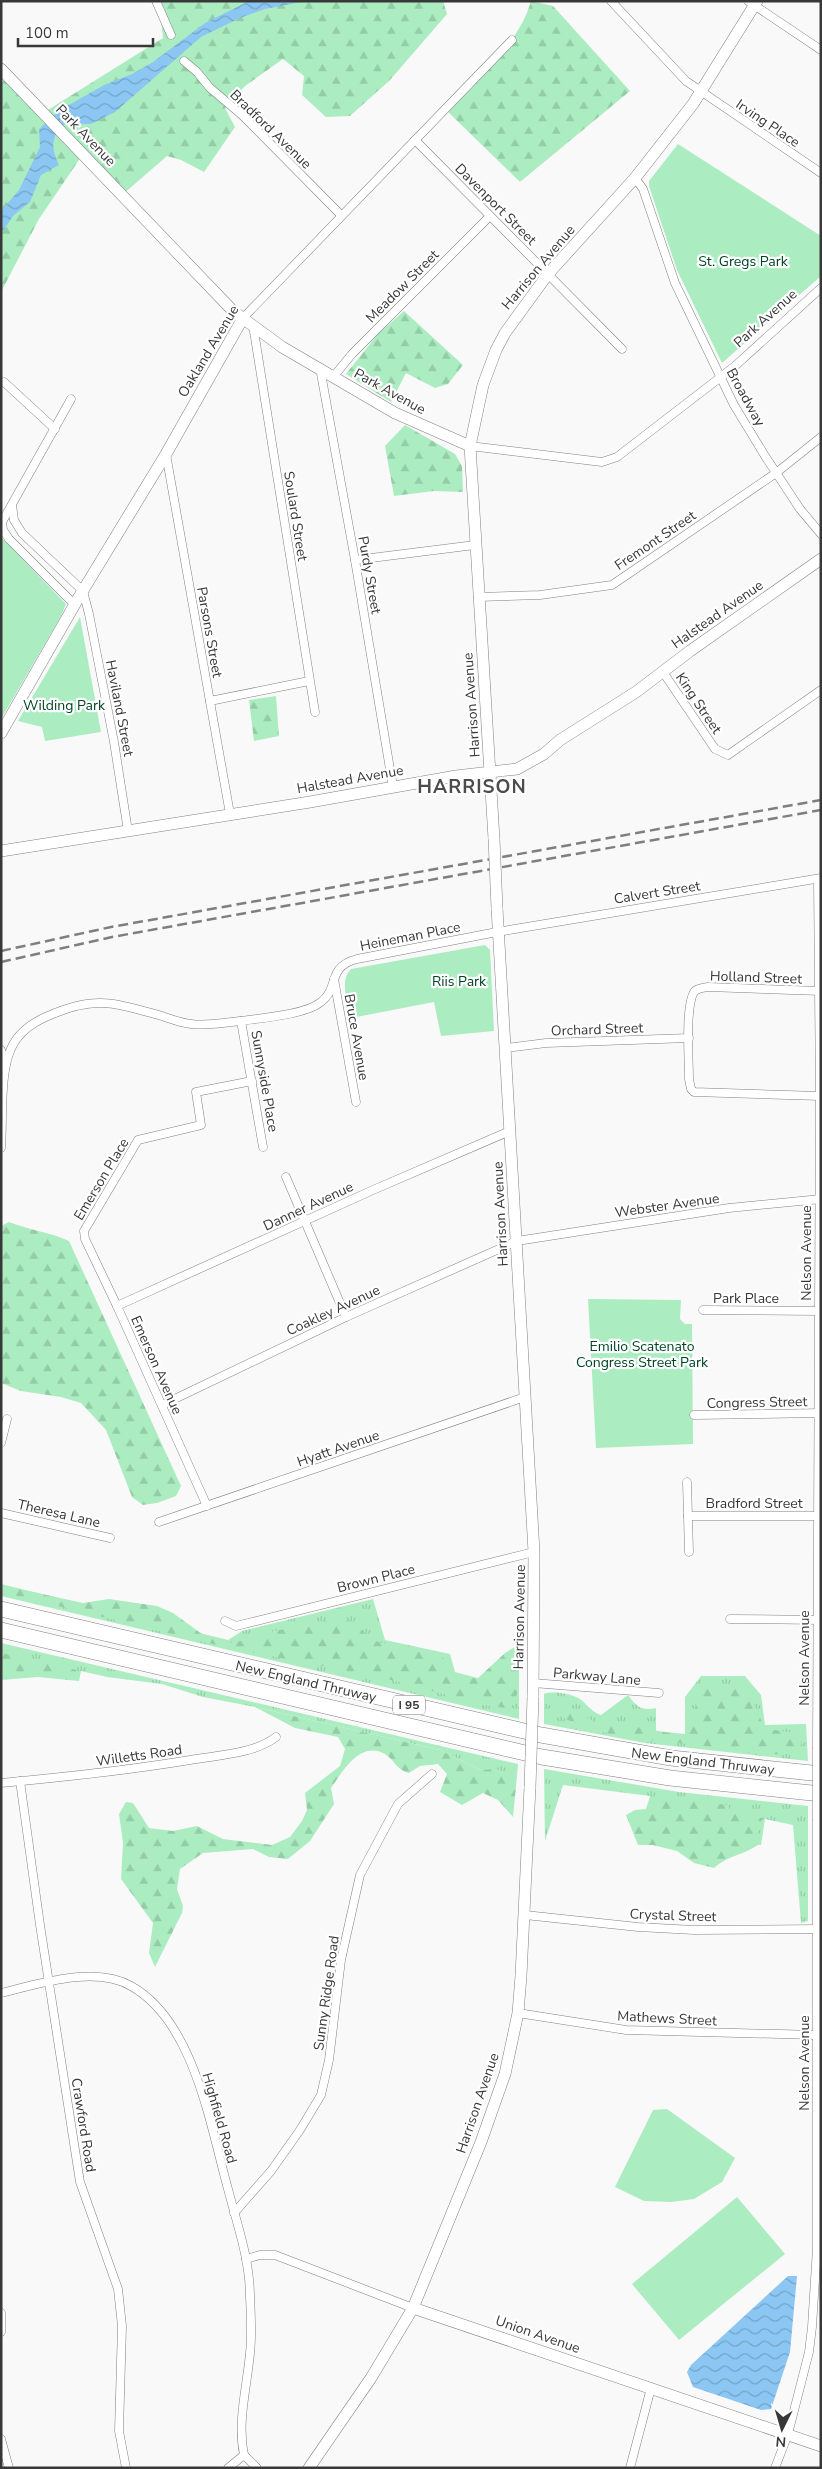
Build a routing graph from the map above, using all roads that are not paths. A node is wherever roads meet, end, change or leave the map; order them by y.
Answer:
1 (156, 1) edge
2 (611, 1) edge
3 (753, 3) edge
4 (171, 35) dead end
5 (512, 40) dead end
6 (821, 50) edge
7 (184, 61) dead end
8 (1, 69) edge
9 (701, 93) junction
10 (415, 140) junction
11 (821, 173) edge
12 (635, 178) junction
13 (341, 216) junction
14 (490, 216) junction
15 (548, 274) junction
16 (821, 288) edge
17 (243, 318) junction
18 (252, 325) junction
19 (622, 349) dead end
20 (320, 368) junction
21 (334, 376) junction
22 (720, 378) junction
23 (4, 382) dead end
24 (71, 399) dead end
25 (55, 429) junction
26 (821, 437) edge
27 (470, 446) junction
28 (166, 454) junction
29 (776, 473) junction
30 (12, 505) junction
31 (821, 534) edge
32 (475, 545) junction
33 (821, 559) edge
34 (355, 560) junction
35 (83, 591) junction
36 (478, 597) junction
37 (74, 605) junction
38 (663, 672) junction
39 (309, 681) junction
40 (821, 690) edge
41 (210, 701) junction
42 (315, 712) dead end
43 (1, 733) edge
44 (491, 772) junction
45 (393, 786) junction
46 (230, 814) junction
47 (128, 831) junction
48 (1, 852) edge
49 (819, 878) edge
50 (497, 932) junction
51 (334, 977) junction
52 (819, 992) edge
53 (241, 1021) junction
54 (689, 1038) junction
55 (506, 1048) junction
56 (1, 1050) edge
57 (6, 1064) junction
58 (252, 1081) junction
59 (820, 1096) edge
60 (356, 1102) dead end
61 (510, 1131) junction
62 (263, 1146) dead end
63 (1, 1148) edge
64 (286, 1177) dead end
65 (820, 1199) edge
66 (306, 1222) junction
67 (84, 1235) joint
68 (517, 1241) junction
69 (117, 1306) junction
70 (703, 1310) dead end
71 (818, 1311) junction
72 (346, 1317) junction
73 (525, 1397) junction
74 (162, 1405) junction
75 (819, 1413) edge
76 (694, 1415) dead end
77 (7, 1419) dead end
78 (1, 1444) edge
79 (687, 1482) dead end
80 (207, 1506) junction
81 (1, 1513) edge
82 (688, 1516) junction
83 (819, 1516) edge
84 (159, 1522) dead end
85 (110, 1538) dead end
86 (534, 1552) junction
87 (689, 1552) dead end
88 (1, 1609) edge
89 (730, 1619) dead end
90 (818, 1620) edge
91 (225, 1621) dead end
92 (1, 1630) edge
93 (533, 1683) junction
94 (659, 1693) dead end
95 (276, 1737) dead end
96 (432, 1774) dead end
97 (821, 1774) edge
98 (20, 1782) junction
99 (1, 1783) edge
100 (821, 1794) edge
101 (524, 1915) junction
102 (818, 1929) edge
103 (50, 1981) junction
104 (1, 1992) edge
105 (518, 2013) junction
106 (816, 2035) junction
107 (234, 2213) junction
108 (246, 2259) junction
109 (414, 2308) junction
110 (1, 2313) edge
111 (1, 2332) edge
112 (651, 2388) junction
113 (788, 2434) junction
114 (1, 2439) edge
115 (821, 2446) edge
116 (244, 2455) junction
117 (9, 2468) edge
118 (126, 2468) edge
119 (228, 2468) edge
120 (257, 2468) edge
121 (309, 2468) edge
122 (630, 2468) edge
123 (775, 2468) edge

1 - 4 street
2 - 9 street, Irving Place
3 - 6 street
3 - 9 main road, Harrison Avenue
5 - 10 street, Oakland Avenue
7 - 13 street, Bradford Avenue
8 - 17 main road, Park Avenue
9 - 11 street, Irving Place
9 - 12 main road, Harrison Avenue
10 - 13 street, Oakland Avenue
10 - 14 street, Davenport Street
12 - 15 main road, Harrison Avenue
12 - 22 street, Broadway
13 - 17 street, Oakland Avenue
14 - 15 street, Davenport Street
14 - 21 street, Meadow Street
15 - 19 street, Davenport Street
15 - 27 main road, Harrison Avenue
16 - 22 street, Park Avenue
17 - 18 main road, Park Avenue
17 - 28 main road, Oakland Avenue
18 - 20 main road, Park Avenue
18 - 39 street, Soulard Street
20 - 21 main road, Park Avenue
20 - 34 street, Purdy Street
21 - 27 main road, Park Avenue
22 - 27 street, Park Avenue
22 - 29 street, Broadway
23 - 25 street
24 - 25 street
25 - 30 street
26 - 29 street, Fremont Street
27 - 32 main road, Harrison Avenue
28 - 35 main road, Oakland Avenue
28 - 41 street, Parsons Street
29 - 31 street, Broadway
29 - 36 street, Fremont Street
30 - 35 street
30 - 37 street
32 - 34 street
32 - 36 main road, Harrison Avenue
33 - 38 main road, Halstead Avenue
34 - 45 street, Purdy Street
35 - 37 main road, Oakland Avenue
35 - 47 street, Haviland Street
36 - 44 main road, Harrison Avenue
37 - 43 main road, Oakland Avenue
38 - 40 street, King Street
38 - 44 main road, Halstead Avenue
39 - 41 street
39 - 42 street, Soulard Street
41 - 46 street, Parsons Street
44 - 45 main road, Halstead Avenue
44 - 50 main road, Harrison Avenue, bridge
45 - 46 main road, Halstead Avenue
46 - 47 main road, Halstead Avenue
47 - 48 main road, Halstead Avenue
49 - 50 street, Calvert Street
49 - 52 street, Nelson Avenue
50 - 51 street, Heineman Place
50 - 55 main road, Harrison Avenue
51 - 53 street
51 - 60 street, Bruce Avenue
52 - 54 street, Holland Street
52 - 59 street, Nelson Avenue
53 - 57 street
53 - 58 street, Sunnyside Place
54 - 55 street, Orchard Street
54 - 59 street
55 - 61 main road, Harrison Avenue
56 - 57 street
57 - 63 street
58 - 62 street, Sunnyside Place
58 - 67 street, Emerson Place
59 - 65 street, Nelson Avenue
61 - 66 street, Danner Avenue
61 - 68 main road, Harrison Avenue
64 - 66 street
65 - 68 street, Webster Avenue
65 - 71 street, Nelson Avenue
66 - 69 street, Danner Avenue
66 - 72 street
67 - 69 street, Emerson Avenue
68 - 72 street, Coakley Avenue
68 - 73 main road, Harrison Avenue
69 - 74 street, Emerson Avenue
70 - 71 street, Park Place
71 - 75 street, Nelson Avenue
72 - 74 street, Coakley Avenue
73 - 80 street, Hyatt Avenue
73 - 86 main road, Harrison Avenue
74 - 80 street, Emerson Avenue
75 - 76 street, Congress Street
75 - 83 street, Nelson Avenue
77 - 78 street
79 - 82 street
80 - 84 street, Hyatt Avenue
81 - 85 street, Theresa Lane
82 - 83 street, Bradford Street
82 - 87 street
83 - 90 street, Nelson Avenue
86 - 91 street, Brown Place
86 - 93 main road, Harrison Avenue
88 - 97 highway, New England Thruway / I 95
89 - 90 street
90 - 102 street, Nelson Avenue, bridge
92 - 100 highway, New England Thruway / I 95
93 - 94 street, Parkway Lane
93 - 101 main road, Harrison Avenue, bridge
95 - 98 street, Willetts Road
96 - 107 street, Sunny Ridge Road
98 - 99 street, Willetts Road
98 - 103 street, Crawford Road
101 - 102 street, Crystal Street
101 - 105 main road, Harrison Avenue
102 - 106 street, Nelson Avenue
103 - 104 street, Highfield Road
103 - 107 street, Highfield Road
103 - 118 street, Crawford Road
105 - 106 street, Mathews Street
105 - 109 main road, Harrison Avenue
106 - 113 street, Nelson Avenue
107 - 108 street, Highfield Road
108 - 109 street, Union Avenue
108 - 116 street
109 - 112 main road, Union Avenue
109 - 121 main road, Harrison Avenue
110 - 111 street
112 - 113 main road, Union Avenue
112 - 122 street
113 - 115 main road, Union Avenue
113 - 123 street, Nelson Avenue
114 - 117 street
116 - 119 street
116 - 120 street

